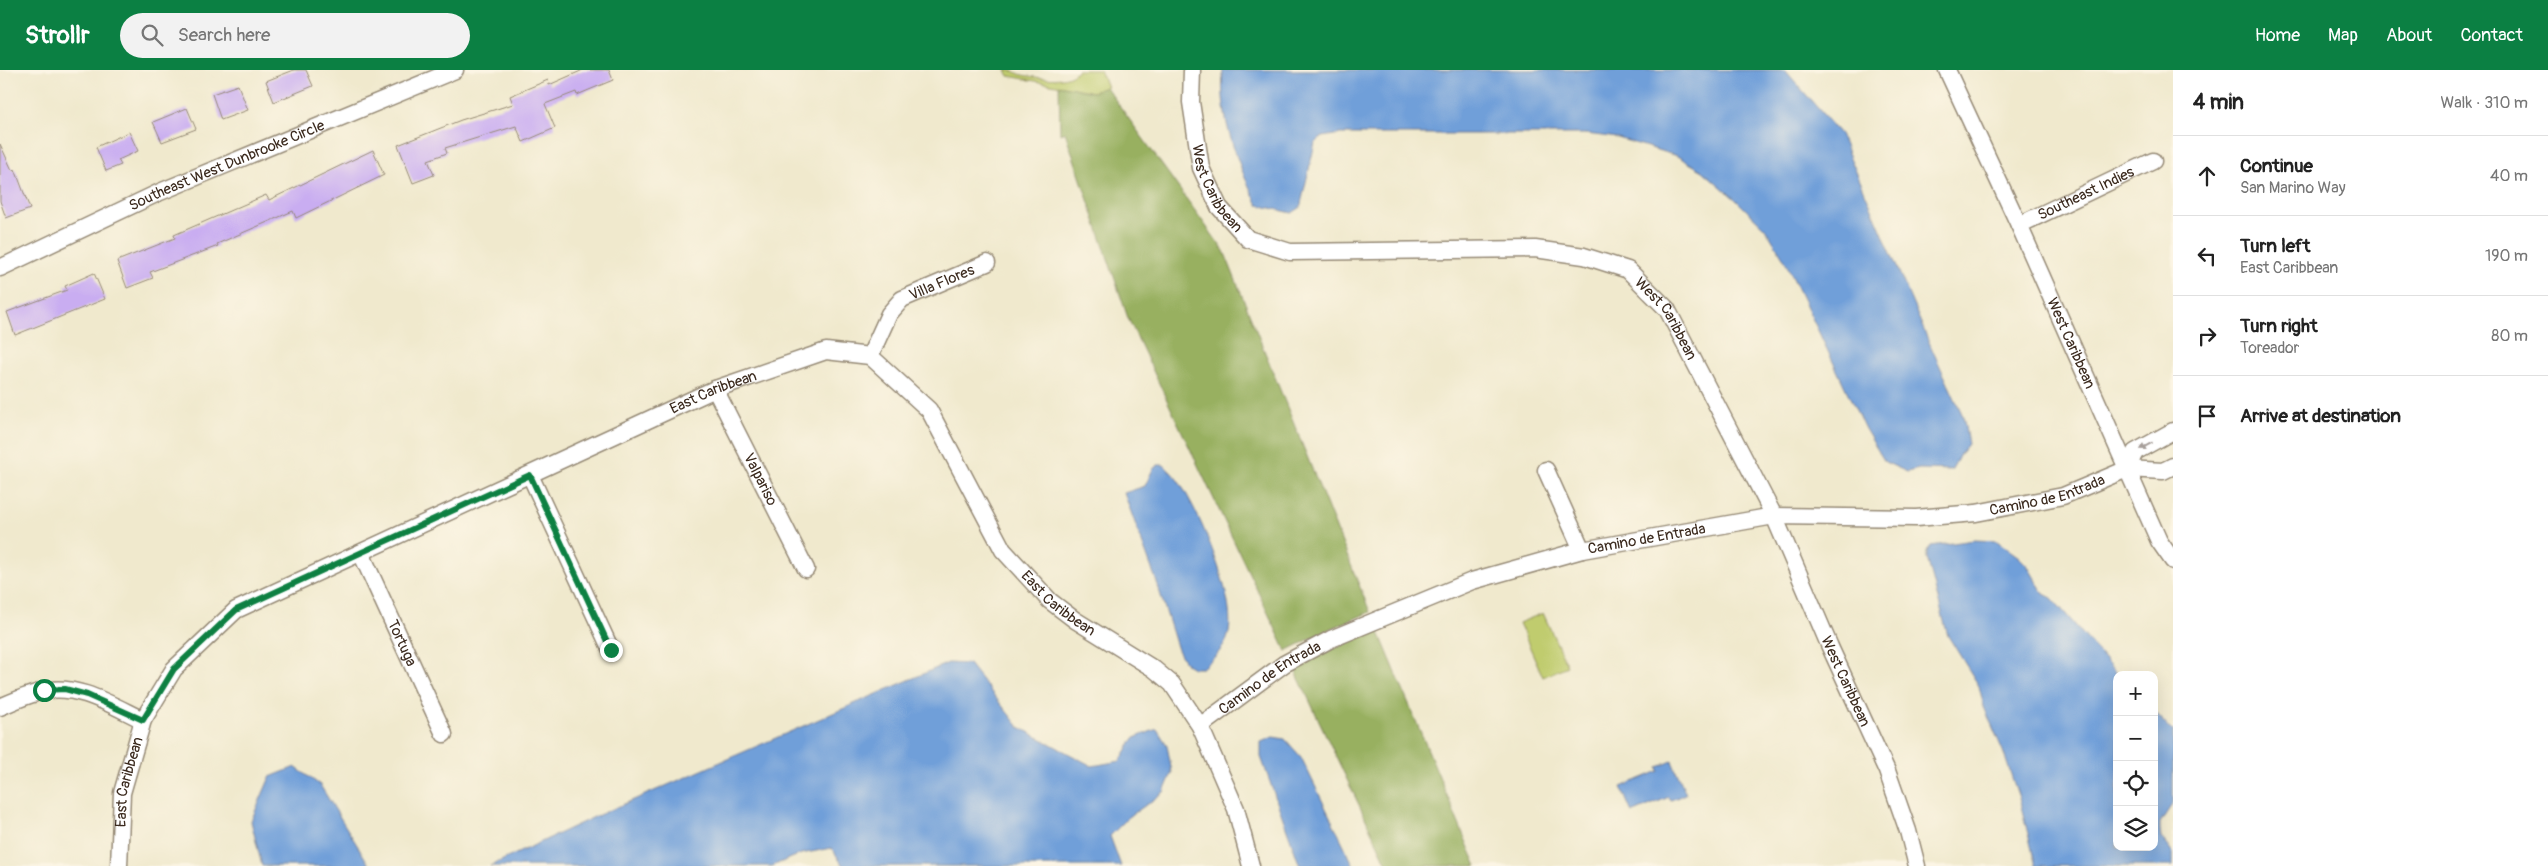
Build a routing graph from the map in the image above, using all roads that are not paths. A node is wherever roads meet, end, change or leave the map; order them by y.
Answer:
1 (455, 70) edge
2 (1192, 70) edge
3 (1947, 70) edge
4 (2153, 162) dead end
5 (2020, 224) junction
6 (987, 262) dead end
7 (0, 268) edge
8 (870, 356) junction
9 (715, 389) junction
10 (2173, 431) edge
11 (2173, 466) edge
12 (2127, 469) junction
13 (1546, 470) dead end
14 (530, 475) junction
15 (1774, 516) junction
16 (1582, 550) junction
17 (361, 553) junction
18 (2173, 561) edge
19 (806, 569) dead end
20 (611, 650) dead end
21 (0, 707) edge
22 (143, 720) junction
23 (1200, 726) junction
24 (444, 734) dead end
25 (119, 866) edge
26 (1251, 866) edge
27 (1917, 866) edge

1 - 7 street, Southeast West Dunbrooke Circle
2 - 15 street, West Caribbean
3 - 5 street, West Caribbean
4 - 5 street, Southeast Indies
5 - 12 street, West Caribbean
6 - 8 street, Villa Flores
8 - 9 street, East Caribbean
8 - 23 street, East Caribbean
9 - 14 street, East Caribbean
9 - 19 street, Valpariso
10 -> 12 street
11 - 12 street, Camino de Entrada
12 - 15 street, Camino de Entrada
12 - 18 street, West Caribbean
13 - 16 street
14 - 17 street, East Caribbean
14 - 20 street
15 - 16 street, Camino de Entrada
15 - 27 street, West Caribbean
16 - 23 street, Camino de Entrada
17 - 22 street, East Caribbean
17 - 24 street, Tortuga
21 - 22 street
22 - 25 street, East Caribbean
23 - 26 street, East Caribbean

